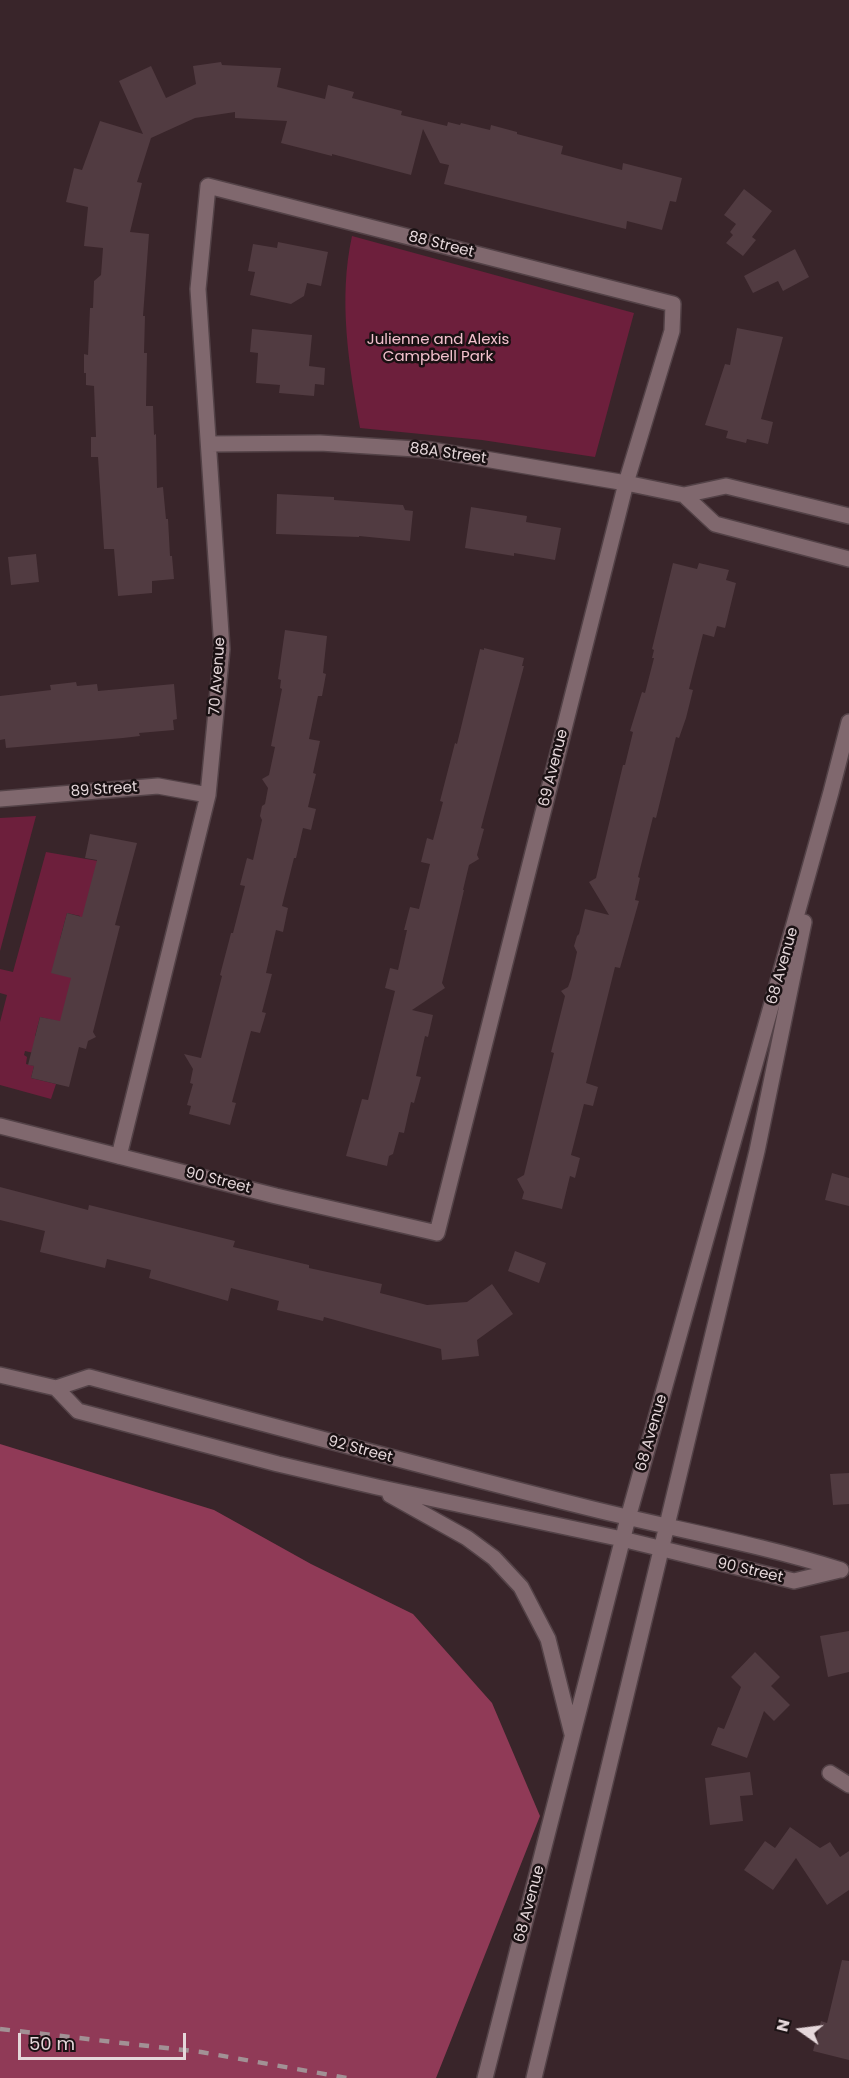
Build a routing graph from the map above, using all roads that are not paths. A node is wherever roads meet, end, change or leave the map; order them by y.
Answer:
1 (208, 186) joint
2 (674, 304) joint
3 (209, 444) junction
4 (627, 483) junction
5 (684, 495) junction
6 (849, 516) edge
7 (849, 559) edge
8 (849, 722) edge
9 (831, 792) junction
10 (207, 795) junction
11 (0, 799) edge
12 (0, 1126) edge
13 (119, 1156) junction
14 (437, 1233) joint
15 (0, 1375) edge
16 (56, 1388) junction
17 (376, 1487) junction
18 (628, 1518) junction
19 (666, 1526) junction
20 (622, 1539) junction
21 (660, 1549) junction
22 (845, 1569) edge
23 (573, 1737) junction
24 (830, 1773) dead end
25 (849, 1785) edge
26 (485, 2078) edge
27 (534, 2078) edge

1 - 2 street, 88 Street
1 - 3 street, 70 Avenue
2 - 4 street, 69 Avenue
3 - 4 street, 88A Street
3 - 10 street, 70 Avenue
4 - 5 street, 88A Street
4 - 14 street, 69 Avenue
5 - 6 street, 88A Street
5 - 7 street
8 - 9 street, 68 Avenue
9 - 18 street, 68 Avenue
9 - 19 street, 68 Avenue
10 - 11 street, 89 Street
10 - 13 street, 70 Avenue
12 - 13 street, 90 Street
13 - 14 street, 90 Street
15 - 16 street
16 - 17 street, 92 Street
16 - 18 street, 92 Street
17 - 20 street, 92 Street
17 - 23 street
18 - 19 street, 92 Street
18 - 20 street, 68 Avenue
19 - 21 street, 68 Avenue
19 - 22 street, 90 Street
20 - 21 street, 92 Street
20 - 23 street, 68 Avenue
21 - 22 street, 90 Street
21 - 27 street, 68 Avenue
23 - 26 street, 68 Avenue
24 - 25 street

